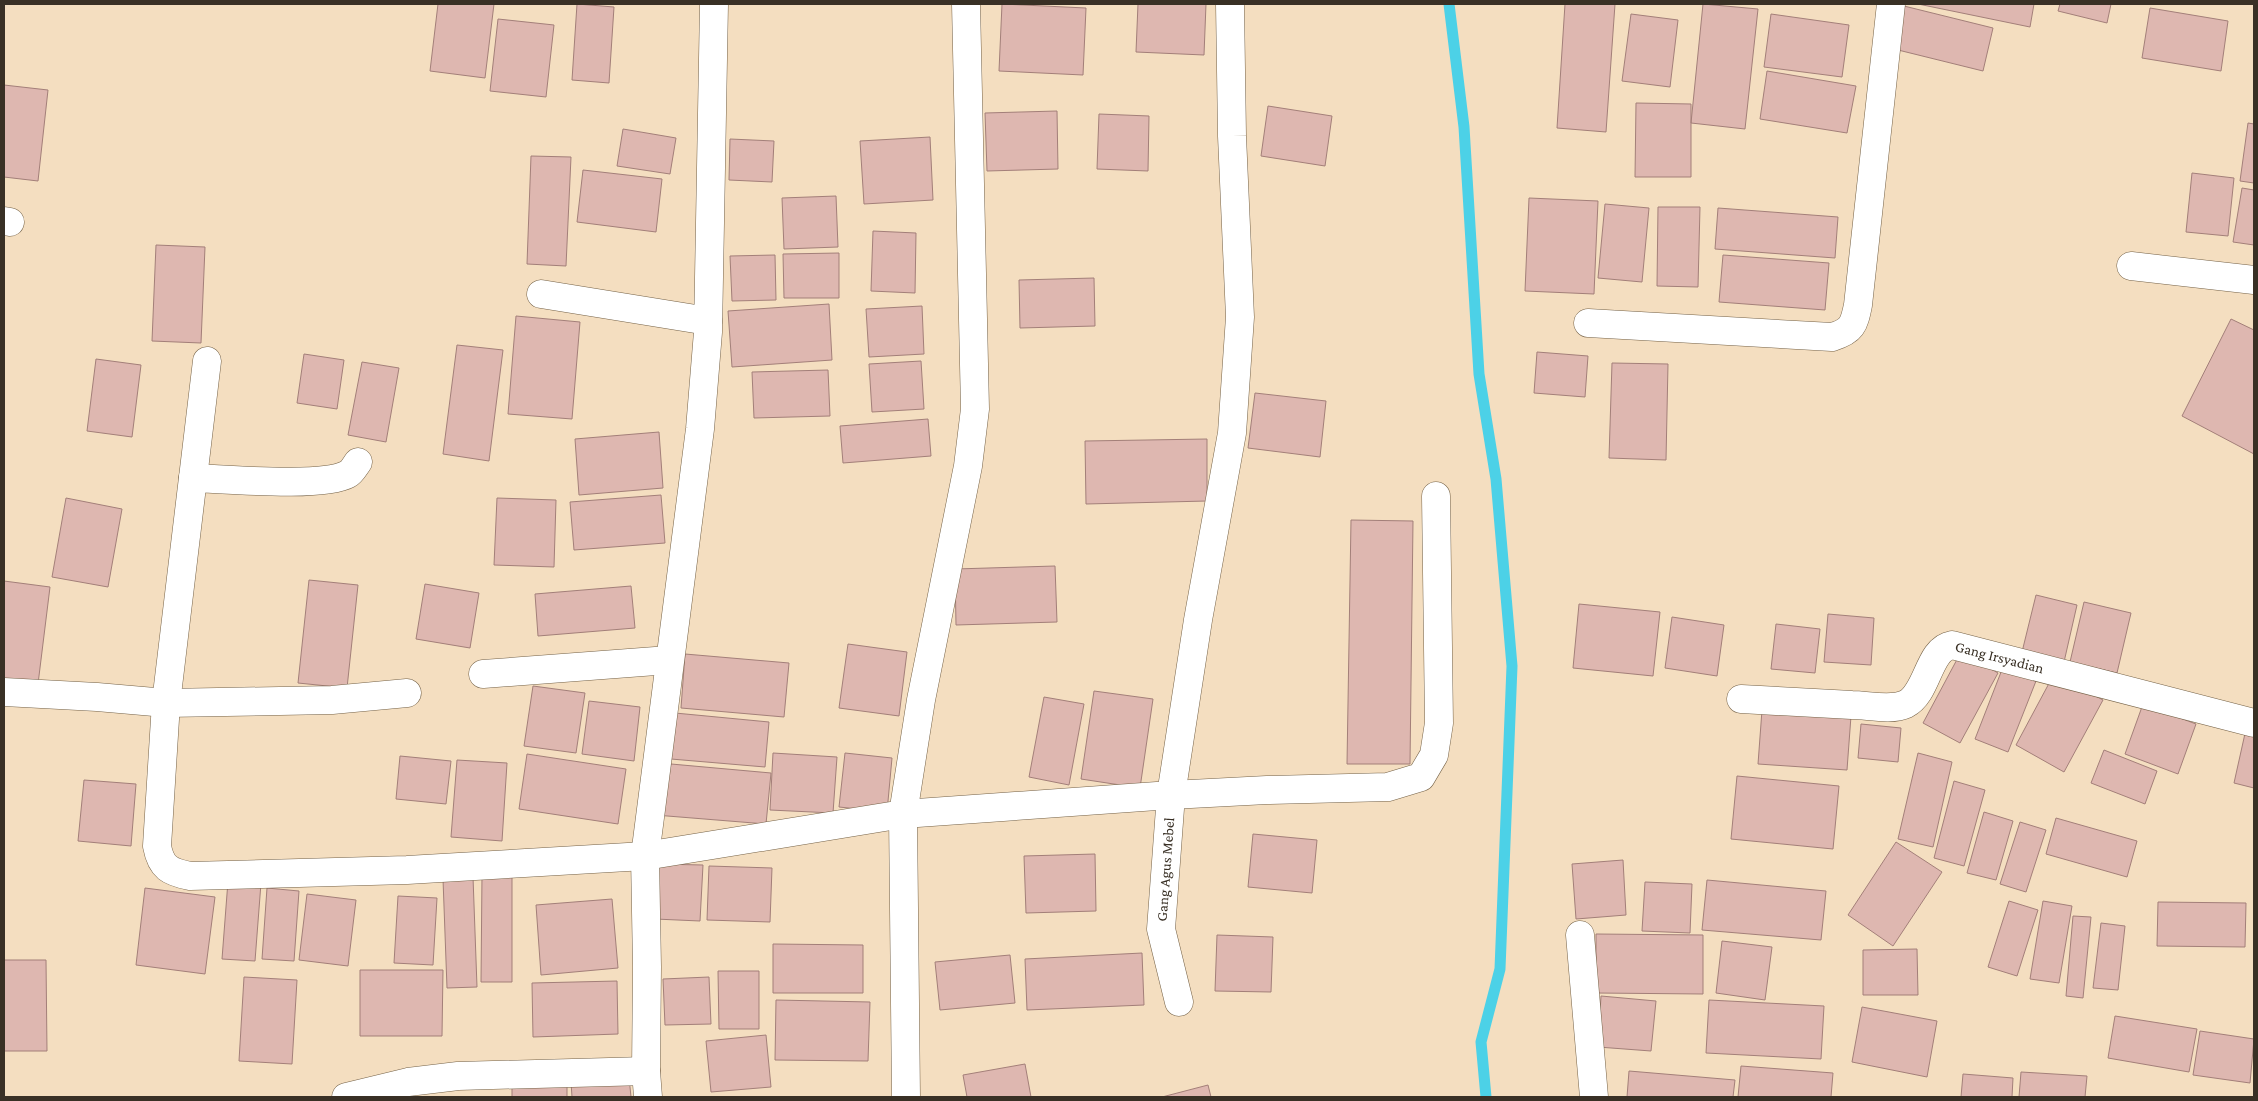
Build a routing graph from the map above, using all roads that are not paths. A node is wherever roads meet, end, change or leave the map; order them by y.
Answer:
1 (714, 4) edge
2 (966, 4) edge
3 (1230, 4) edge
4 (1891, 4) edge
5 (2131, 266) dead end
6 (2254, 280) edge
7 (541, 294) dead end
8 (708, 322) junction
9 (1588, 324) dead end
10 (207, 361) dead end
11 (358, 462) dead end
12 (193, 478) junction
13 (1436, 496) dead end
14 (669, 660) junction
15 (483, 674) dead end
16 (4, 692) edge
17 (407, 693) dead end
18 (1741, 699) dead end
19 (166, 703) junction
20 (2254, 722) edge
21 (1171, 795) junction
22 (903, 814) junction
23 (645, 856) junction
24 (1580, 936) dead end
25 (1179, 1002) dead end
26 (647, 1084) edge
27 (346, 1097) edge
28 (906, 1097) edge
29 (1594, 1097) edge

1 - 8 street
2 - 22 street
3 - 21 street, Gang Agus Mebel
4 - 9 street
5 - 6 street
7 - 8 street
8 - 14 street
10 - 12 street
11 - 12 street
12 - 19 street
13 - 21 street
14 - 15 street
14 - 23 street
16 - 19 street
17 - 19 street
18 - 20 street, Gang Irsyadian
19 - 23 street
21 - 22 street
21 - 25 street, Gang Agus Mebel
22 - 23 street
22 - 28 street
23 - 26 street
24 - 29 street
26 - 27 street

